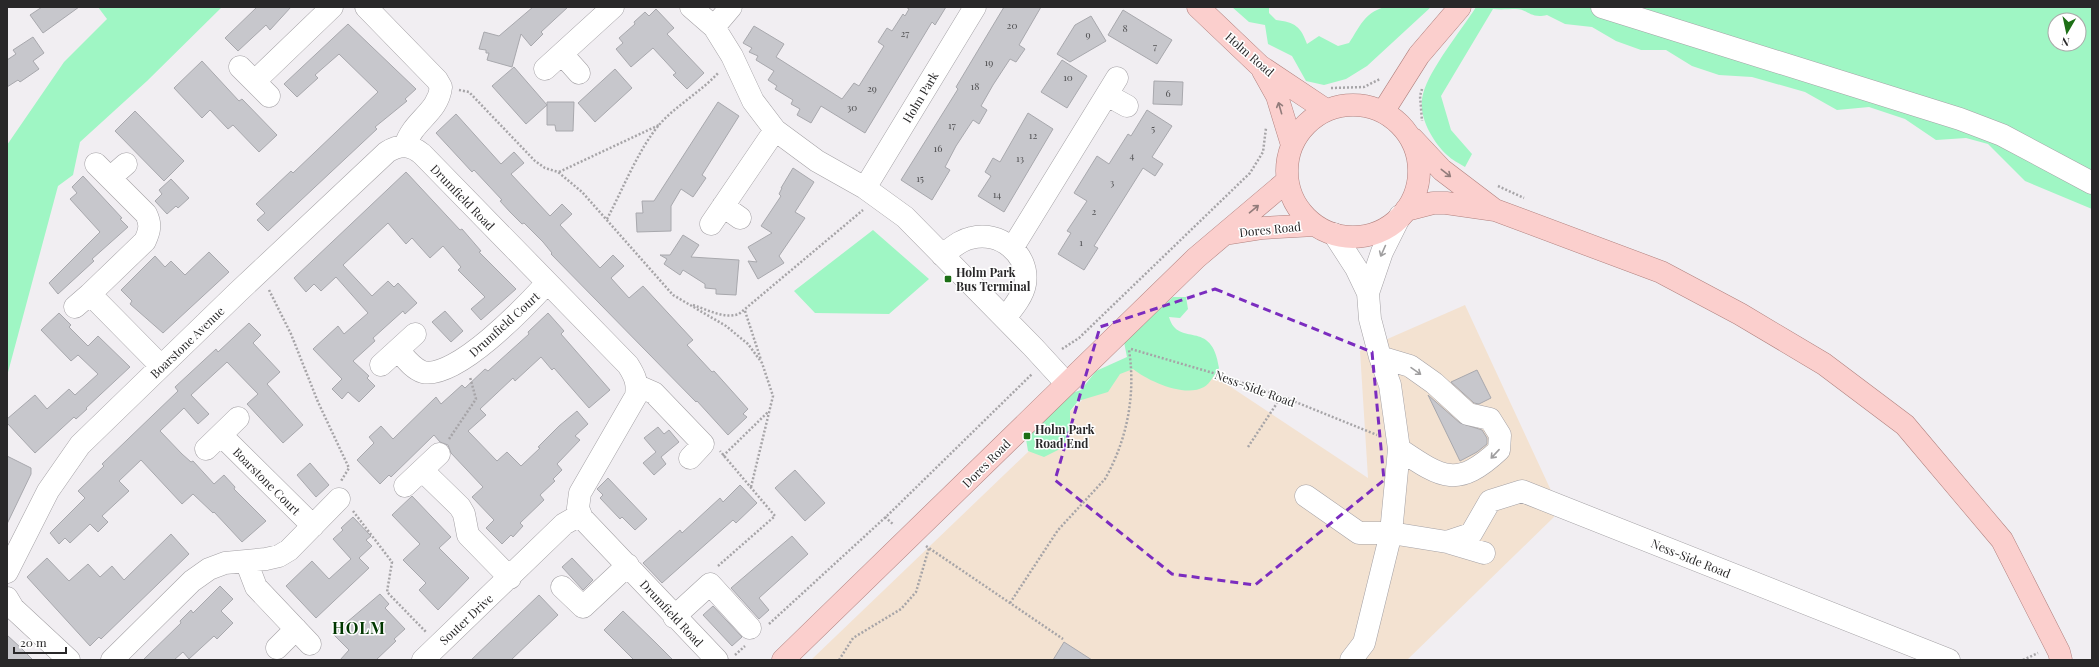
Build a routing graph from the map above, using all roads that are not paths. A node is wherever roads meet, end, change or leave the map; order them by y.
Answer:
1 (332, 7) edge
2 (366, 7) edge
3 (613, 7) edge
4 (691, 7) edge
5 (731, 7) edge
6 (975, 7) edge
7 (1198, 7) edge
8 (1460, 7) edge
9 (1602, 7) edge
10 (714, 27) junction
11 (562, 54) junction
12 (1260, 66) junction
13 (545, 69) dead end
14 (579, 73) dead end
15 (255, 81) dead end
16 (1127, 106) dead end
17 (1326, 110) junction
18 (1383, 112) junction
19 (775, 130) junction
20 (1409, 136) junction
21 (1292, 145) junction
22 (405, 146) junction
23 (111, 169) dead end
24 (1288, 181) junction
25 (2092, 183) edge
26 (865, 188) junction
27 (1495, 210) junction
28 (1403, 213) junction
29 (711, 224) dead end
30 (1325, 229) junction
31 (1224, 234) junction
32 (1013, 247) junction
33 (942, 255) junction
34 (547, 284) junction
35 (1368, 293) junction
36 (1005, 318) junction
37 (415, 334) dead end
38 (398, 350) junction
39 (1380, 357) junction
40 (381, 365) dead end
41 (161, 366) junction
42 (1066, 383) junction
43 (638, 386) junction
44 (238, 418) dead end
45 (1398, 444) junction
46 (697, 451) road end
47 (439, 454) road end
48 (422, 470) junction
49 (405, 486) dead end
50 (1306, 496) dead end
51 (339, 499) road end
52 (580, 514) junction
53 (313, 526) junction
54 (1391, 533) junction
55 (1447, 542) junction
56 (1484, 554) dead end
57 (246, 561) junction
58 (628, 565) junction
59 (7, 572) edge
60 (510, 578) junction
61 (562, 587) dead end
62 (7, 598) edge
63 (674, 616) junction
64 (750, 628) dead end
65 (278, 648) dead end
66 (431, 653) edge
67 (2052, 658) edge
68 (69, 660) edge
69 (112, 660) edge
70 (716, 660) edge
71 (783, 660) edge
72 (1352, 660) edge
73 (1949, 660) edge

1 - 15 street
2 - 22 street
3 - 11 street
4 - 10 street
5 - 10 street
6 - 26 street, Holm Park
7 - 12 main road, Holm Road
8 - 18 main road
9 - 25 street
10 - 19 street
11 - 13 street
11 - 14 street
12 - 17 main road, Holm Road
21 -> 12 main road
16 - 32 street
17 - 18 main road
17 - 21 main road
18 - 20 main road
19 - 26 street
19 - 29 street
20 -> 27 main road
20 - 28 main road
21 - 24 main road
22 - 34 street, Drumfield Road
22 - 41 street, Boarstone Avenue
23 - 41 street
24 - 30 main road
31 -> 24 main road, Dores Road
26 - 33 street
27 - 28 main road
27 - 67 main road
28 - 30 main road
28 -> 35 street
30 - 31 main road, Dores Road
30 - 35 street
31 - 42 main road, Dores Road
32 - 33 street
32 - 36 street
33 - 36 street
34 - 38 street, Drumfield Court
34 - 43 street, Drumfield Road
35 - 39 street
36 - 42 street
37 - 38 street
38 - 40 street
39 - 45 street
39 -> 45 street
41 - 59 street, Boarstone Avenue
42 - 71 main road, Dores Road
43 - 46 street
43 - 52 street
44 - 53 street, Boarstone Court
45 - 54 street
47 - 48 street
48 - 49 street
48 - 60 street
50 - 54 street, Ness-Side Road
51 - 53 street
52 - 58 street, Drumfield Road
52 - 60 street, Souter Drive
53 - 57 street
54 - 55 street, Ness-Side Road
54 - 72 street
55 - 56 street, Ness-Side Road
55 - 73 street, Ness-Side Road
57 - 65 street
57 - 69 street
58 - 61 street
58 - 63 street, Drumfield Road
60 - 66 street, Souter Drive
62 - 68 street
63 - 64 street
63 - 70 street, Drumfield Road

